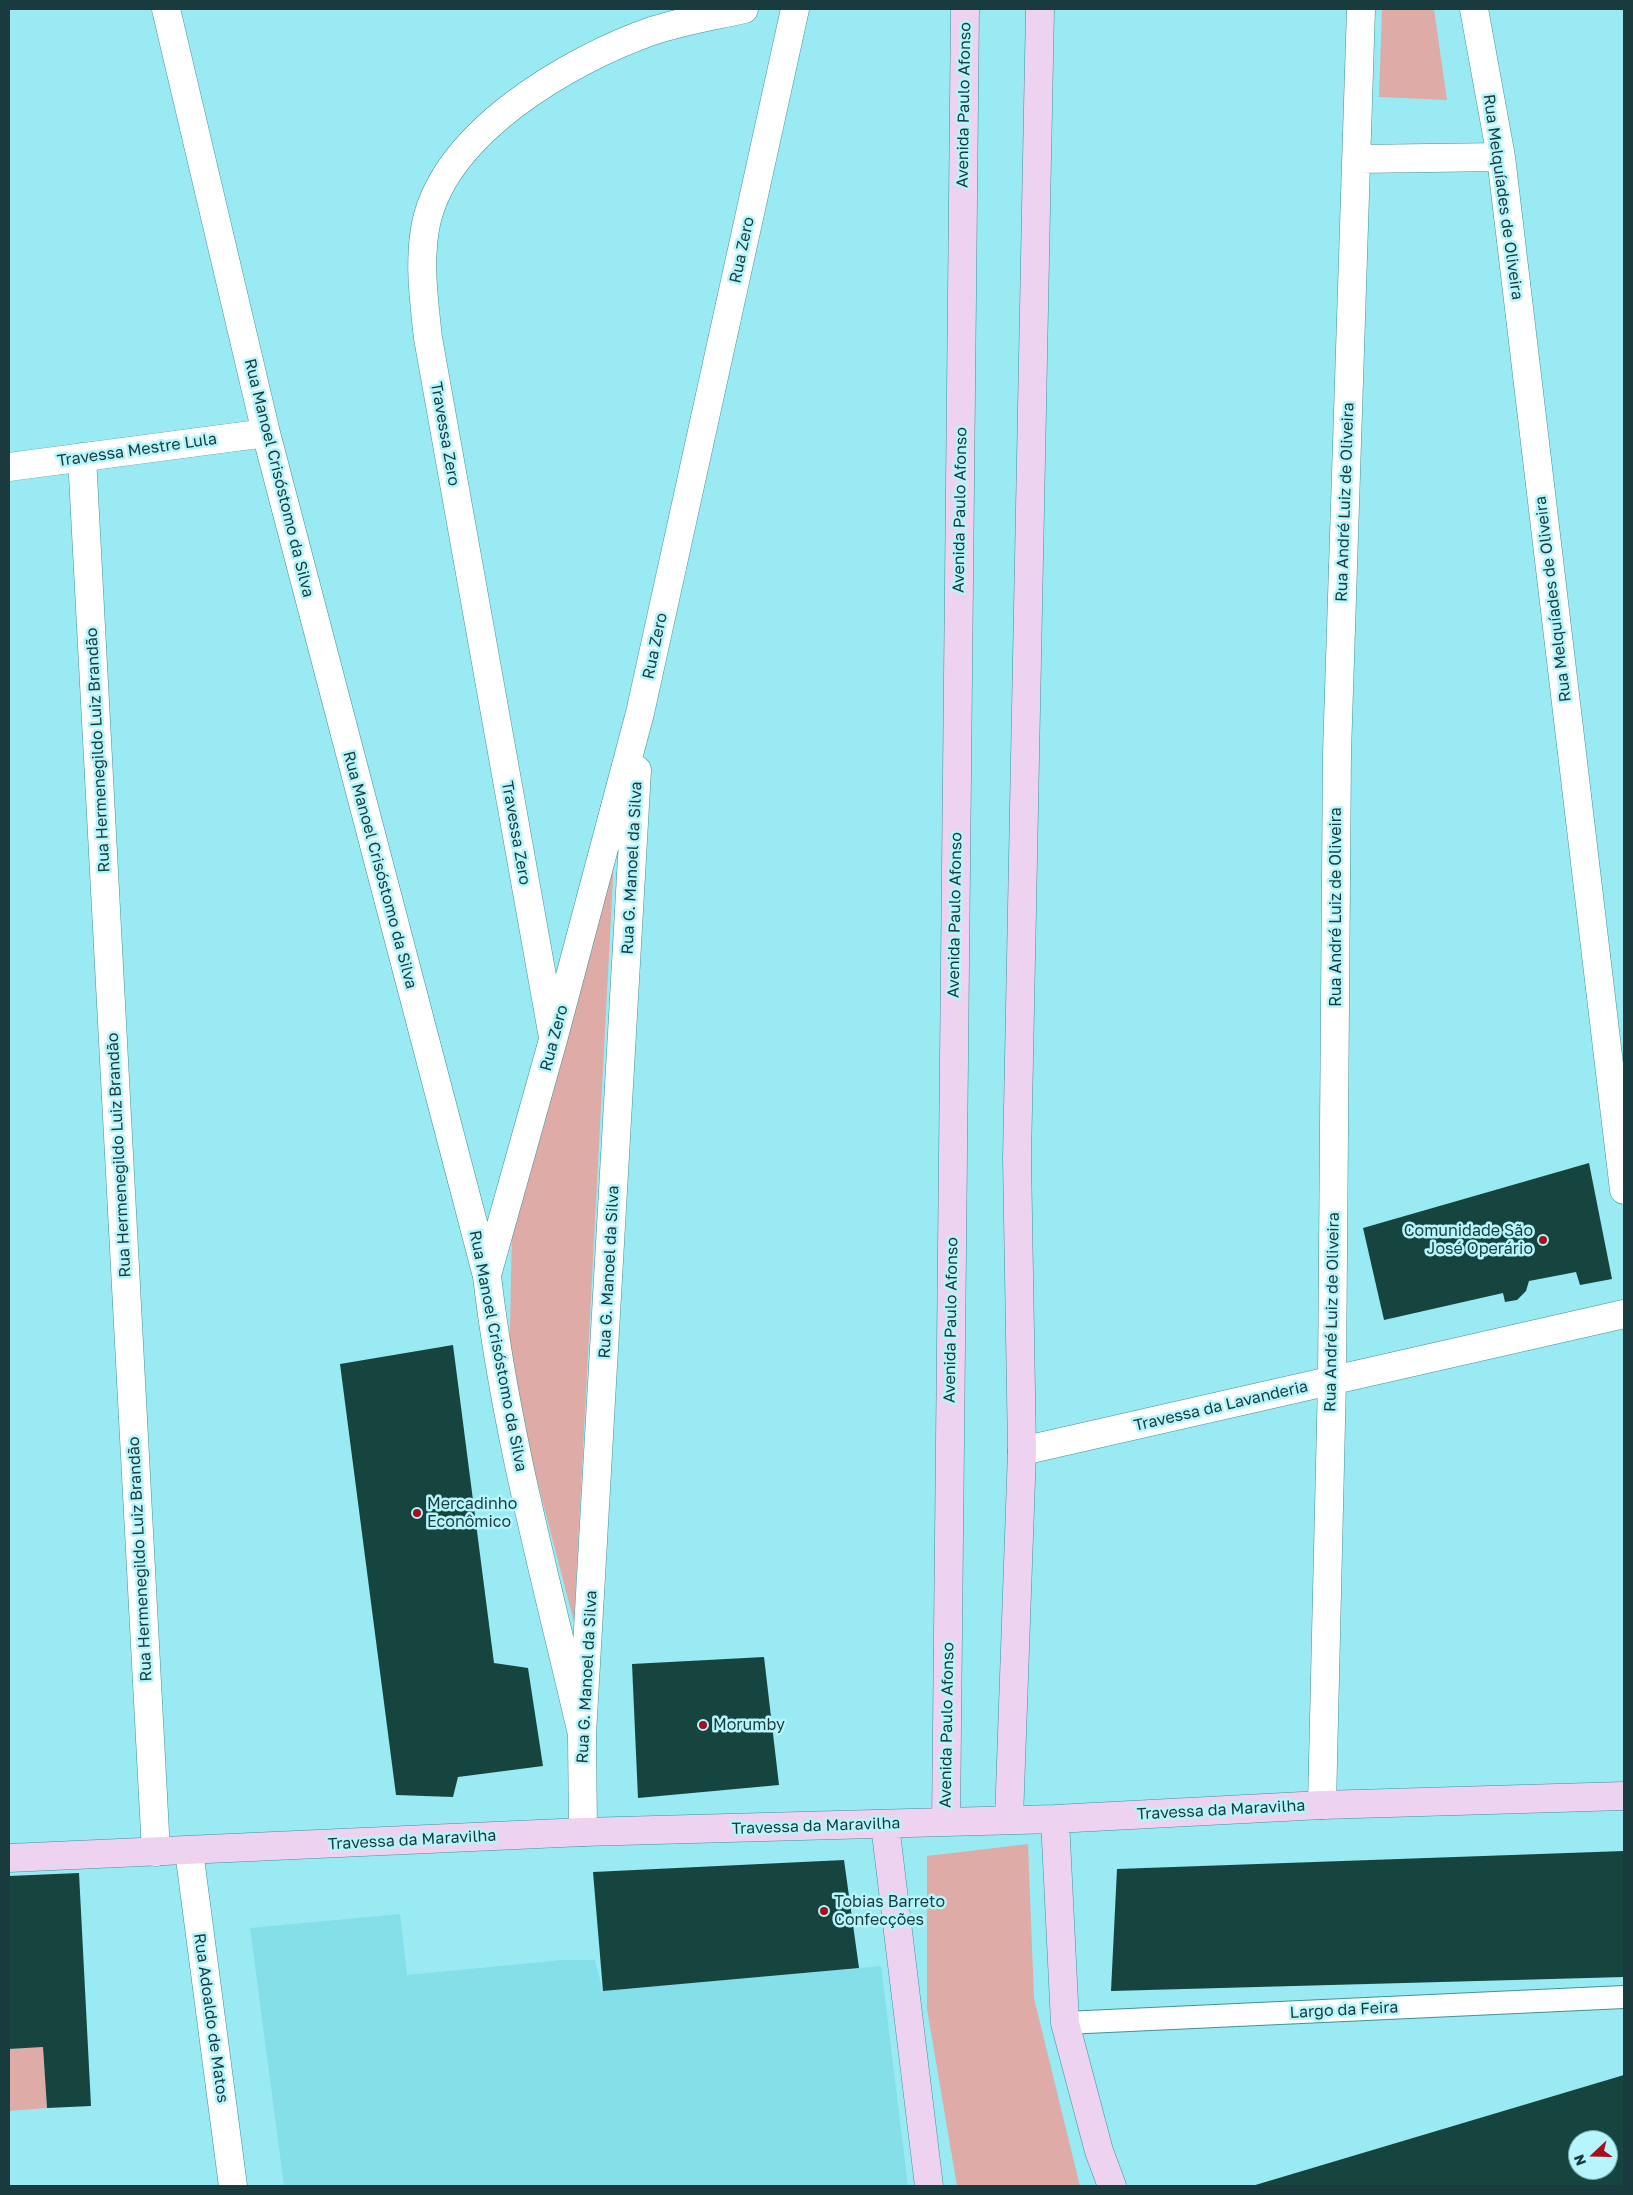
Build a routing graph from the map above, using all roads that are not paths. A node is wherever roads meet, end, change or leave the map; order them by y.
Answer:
1 (166, 9) edge
2 (744, 9) edge
3 (795, 9) edge
4 (965, 9) edge
5 (1040, 9) edge
6 (1361, 9) edge
7 (1474, 9) edge
8 (1501, 157) junction
9 (1357, 159) junction
10 (266, 433) junction
11 (82, 457) junction
12 (9, 467) edge
13 (640, 713) junction
14 (553, 1040) junction
15 (1624, 1190) edge
16 (486, 1276) junction
17 (1624, 1314) edge
18 (1332, 1380) junction
19 (1022, 1451) junction
20 (582, 1734) junction
21 (1624, 1796) edge
22 (1322, 1805) junction
23 (1009, 1819) junction
24 (1055, 1819) junction
25 (946, 1822) junction
26 (885, 1825) junction
27 (583, 1832) junction
28 (189, 1850) junction
29 (156, 1852) junction
30 (9, 1858) edge
31 (1624, 1997) edge
32 (1065, 2023) junction
33 (233, 2186) edge
34 (929, 2186) edge
35 (1112, 2186) edge

1 - 10 street, Rua Manoel Crisóstomo da Silva
2 - 14 street, Travessa Zero
3 - 13 street, Rua Zero
4 - 25 street, Avenida Paulo Afonso
5 - 19 street
6 - 9 street, Rua André Luiz de Oliveira
7 - 8 street, Rua Melquíades de Oliveira
8 - 9 street
8 - 15 street, Rua Melquíades de Oliveira
9 - 18 street, Rua André Luiz de Oliveira
10 - 11 street, Travessa Mestre Lula
10 - 16 street, Rua Manoel Crisóstomo da Silva
11 - 12 street, Travessa Mestre Lula
11 - 29 street, Rua Hermenegildo Luiz Brandão
13 - 14 street, Rua Zero
13 - 20 street, Rua G. Manoel da Silva
14 - 16 street, Rua Zero
16 - 20 street, Rua Manoel Crisóstomo da Silva
17 - 18 street, Travessa da Lavanderia
18 - 19 street, Travessa da Lavanderia
18 - 22 street, Rua André Luiz de Oliveira
19 - 23 street
20 - 27 street, Rua G. Manoel da Silva
21 - 22 street, Travessa da Maravilha
22 - 24 street, Travessa da Maravilha
23 - 24 street, Travessa da Maravilha
23 - 25 street, Travessa da Maravilha
24 - 32 street
25 - 26 street, Travessa da Maravilha
26 - 27 street, Travessa da Maravilha
26 - 34 street
27 - 28 street, Travessa da Maravilha
28 - 29 street, Travessa da Maravilha
28 - 33 street, Rua Adoaldo de Matos
29 - 30 street, Travessa da Maravilha
31 - 32 lane, Largo da Feira
32 - 35 street

